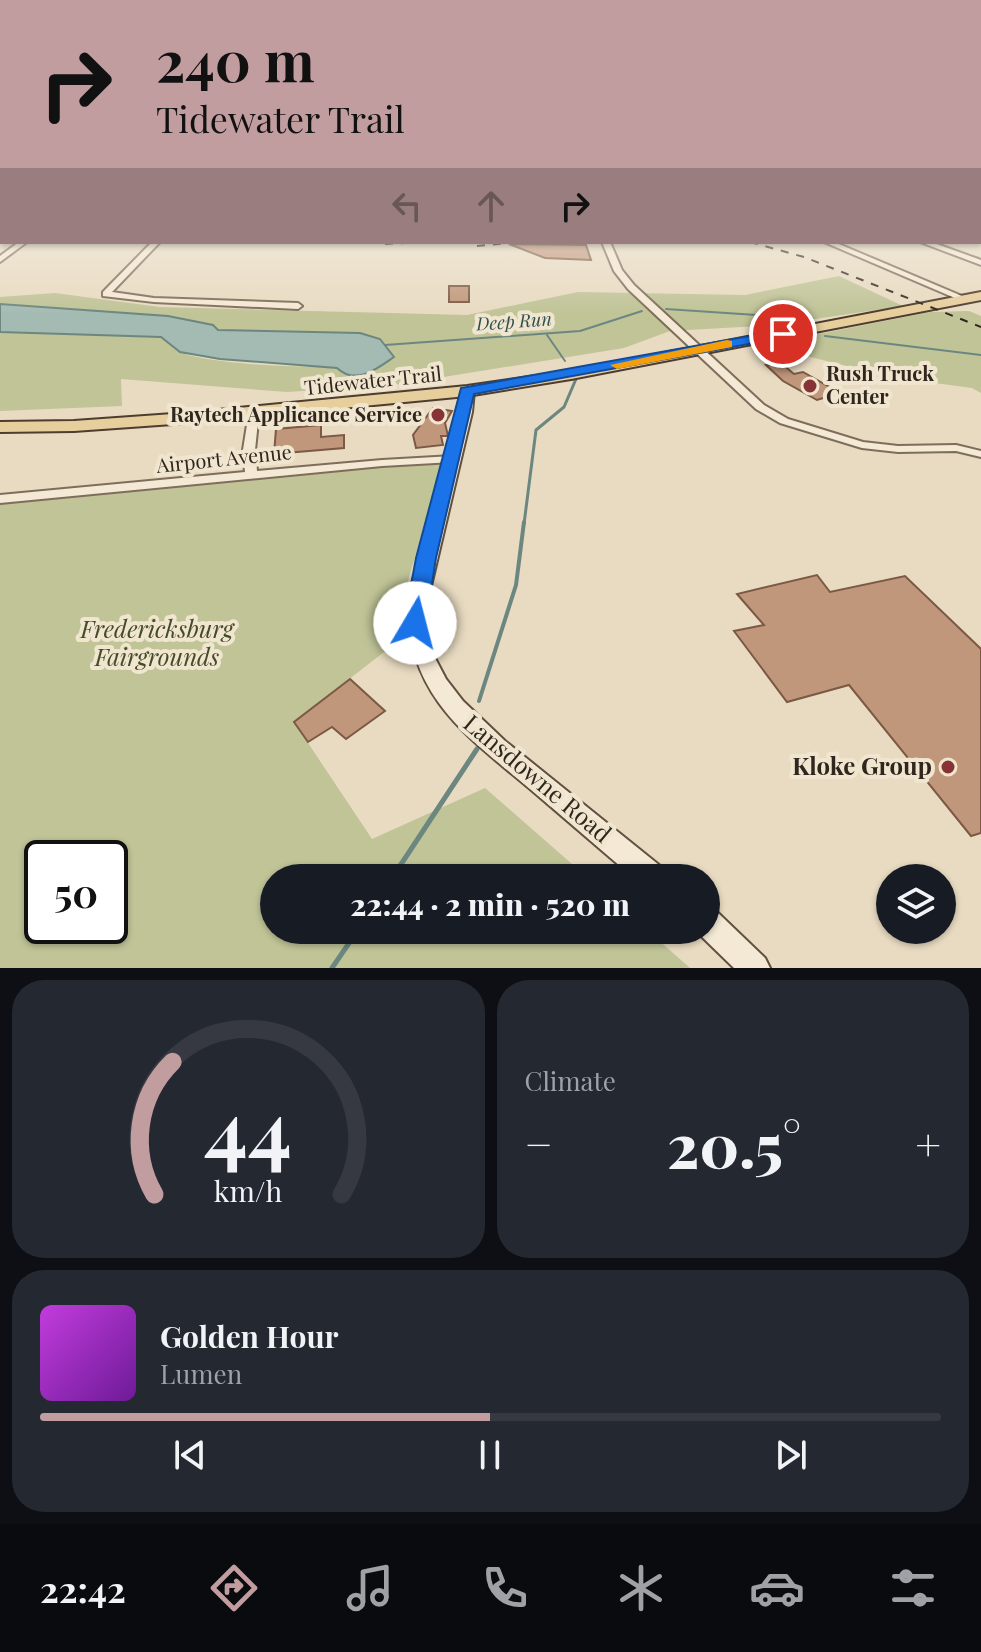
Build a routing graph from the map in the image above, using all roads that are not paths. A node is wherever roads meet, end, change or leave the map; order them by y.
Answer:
1 (20, 244) edge
2 (154, 244) edge
3 (607, 244) edge
4 (833, 244) edge
5 (929, 244) edge
6 (0, 260) edge
7 (981, 263) edge
8 (981, 296) edge
9 (965, 299) junction
10 (298, 306) dead end
11 (697, 349) junction
12 (467, 391) junction
13 (254, 412) junction
14 (0, 427) edge
15 (981, 454) edge
16 (453, 459) junction
17 (251, 476) junction
18 (0, 499) edge
19 (638, 864) edge
20 (720, 934) edge
21 (755, 968) edge

1 - 6 street
2 - 10 street
3 - 11 street
4 - 9 street
5 - 7 street
8 - 9 main road, Tidewater Trail
9 - 11 main road, Tidewater Trail
11 - 12 main road, Tidewater Trail
11 - 15 street
12 - 13 main road, Tidewater Trail
12 - 16 main road, Lansdowne Road
13 - 14 main road, Tidewater Trail
13 - 17 street
16 - 17 street, Airport Avenue
16 - 19 main road, Lansdowne Road
17 - 18 street, Airport Avenue
20 - 21 main road

